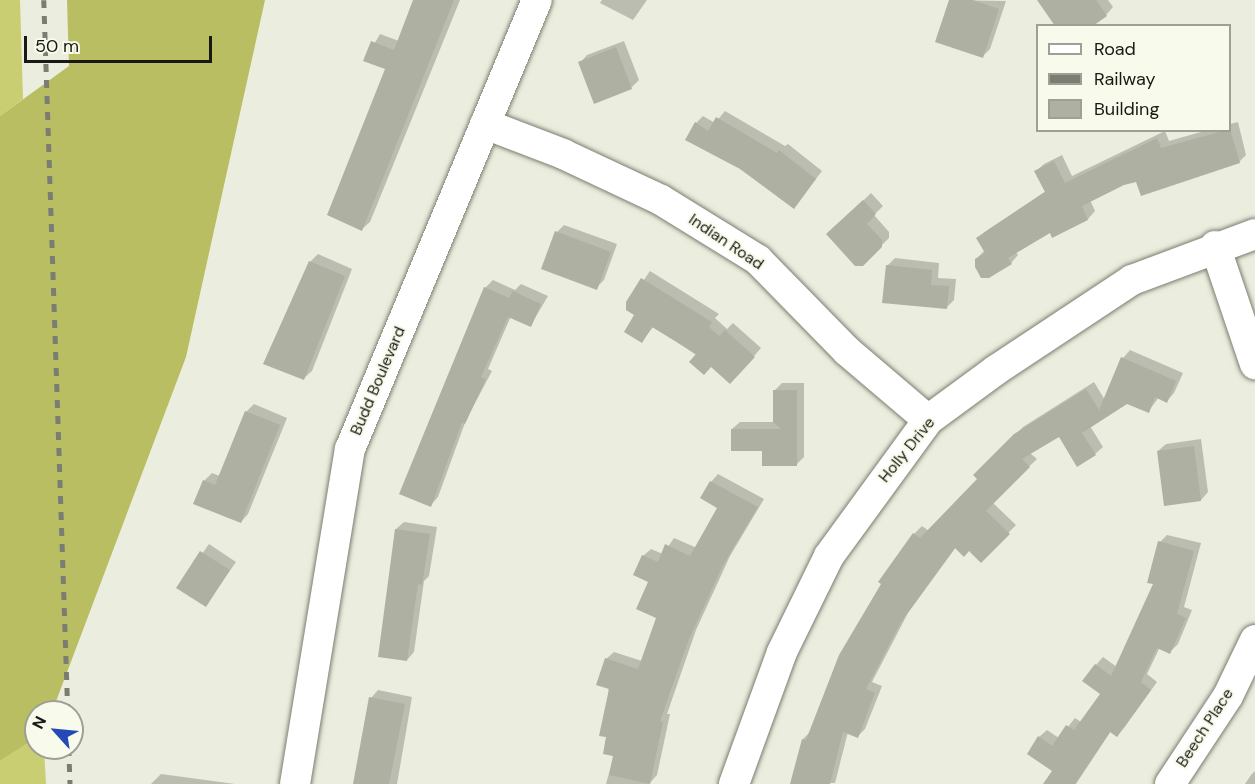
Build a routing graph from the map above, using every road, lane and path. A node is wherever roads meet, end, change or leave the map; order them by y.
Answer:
1 (537, 0) edge
2 (485, 124) junction
3 (1255, 234) edge
4 (1215, 246) junction
5 (1255, 364) edge
6 (928, 420) junction
7 (1255, 640) edge
8 (295, 784) edge
9 (734, 784) edge
10 (1170, 784) edge

1 - 2 street, Budd Boulevard
2 - 6 street, Indian Road
2 - 8 street, Budd Boulevard
3 - 4 street, Holly Drive
4 - 5 street
4 - 6 street, Holly Drive
6 - 9 street, Holly Drive
7 - 10 street, Beech Place

